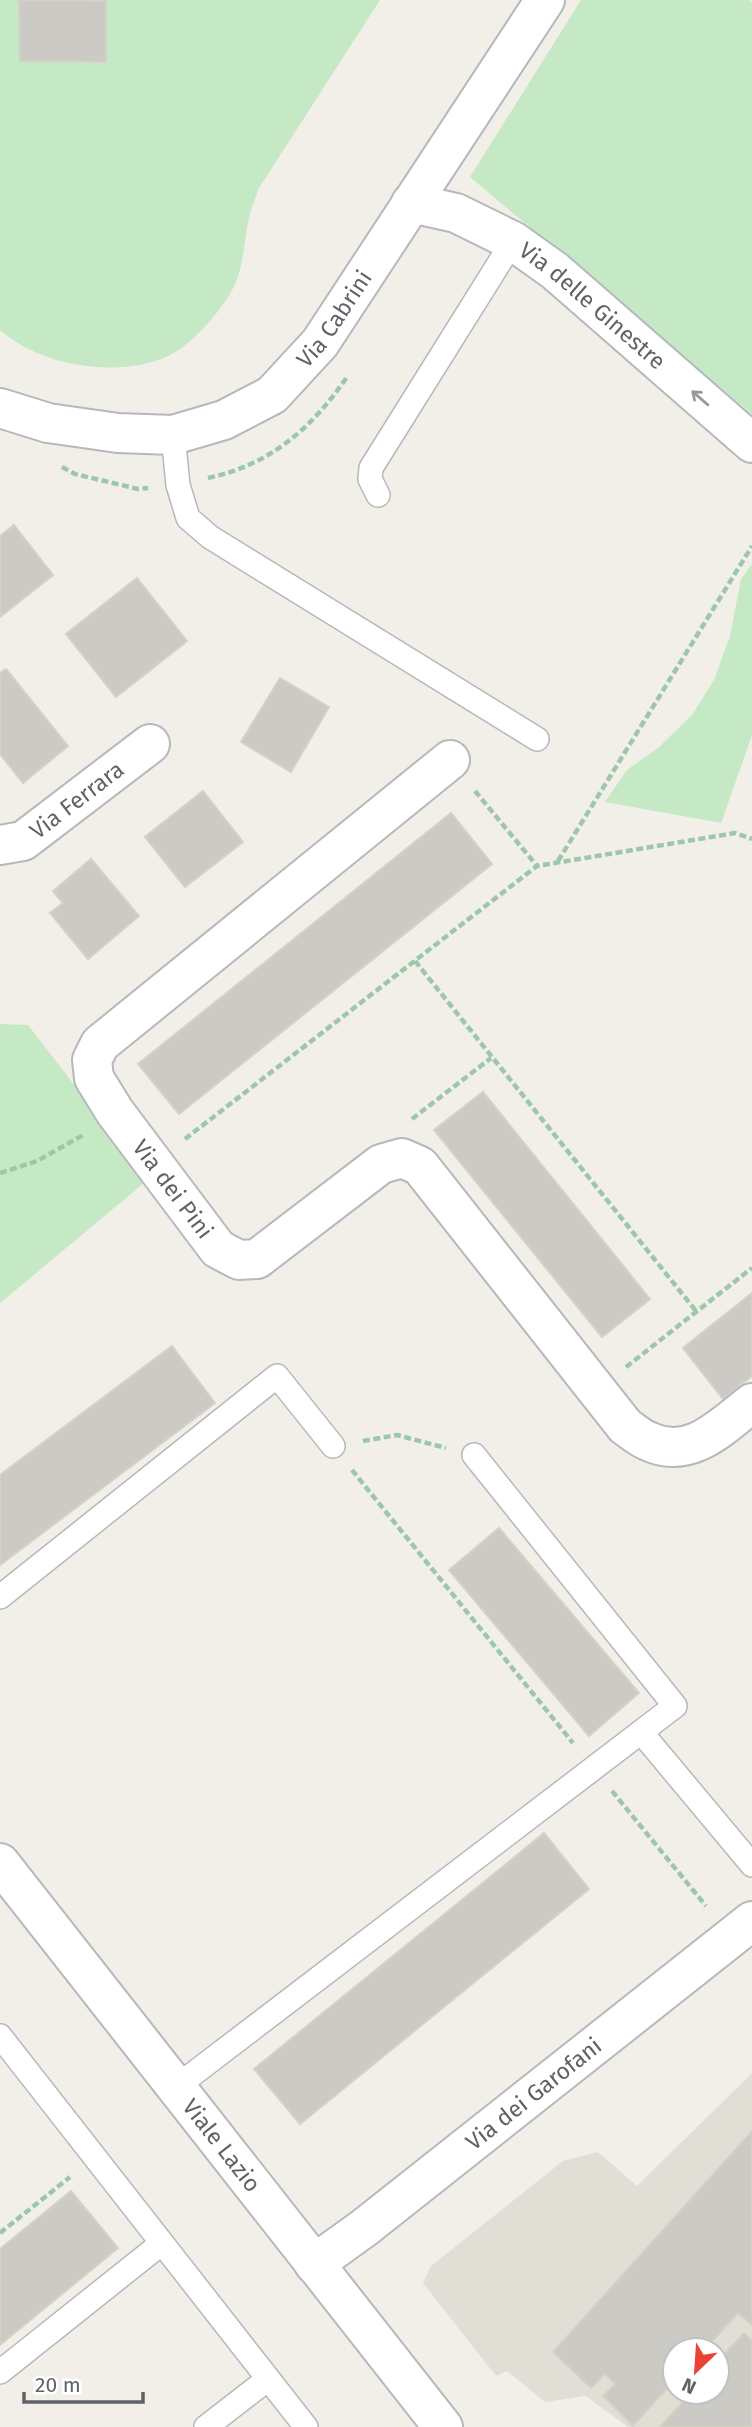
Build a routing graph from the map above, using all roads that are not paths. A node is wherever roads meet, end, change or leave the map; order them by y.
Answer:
1 (545, 0) edge
2 (411, 203) junction
3 (513, 242) junction
4 (0, 408) edge
5 (173, 435) junction
6 (752, 443) edge
7 (378, 495) dead end
8 (537, 739) dead end
9 (150, 744) dead end
10 (450, 760) road end
11 (0, 845) edge
12 (752, 1403) edge
13 (333, 1446) road end
14 (474, 1455) road end
15 (0, 1597) edge
16 (641, 1732) junction
17 (0, 1863) edge
18 (752, 1865) edge
19 (742, 1929) edge
20 (0, 2036) edge
21 (176, 2088) junction
22 (162, 2243) junction
23 (314, 2264) junction
24 (0, 2372) edge
25 (268, 2379) junction
26 (206, 2427) edge
27 (306, 2427) edge
28 (443, 2427) edge

1 - 2 street, Via Cabrini
2 - 3 street, Via delle Ginestre
2 - 5 street, Via Cabrini
6 -> 3 street, Via delle Ginestre
3 - 7 lane
4 - 5 street, Via Cabrini
5 - 8 lane
9 - 11 street, Via Ferrara
10 - 12 street, Via dei Pini
13 - 15 lane
14 - 16 lane
16 - 18 lane
16 - 21 lane
17 - 21 street, Viale Lazio
19 - 23 street, Via dei Garofani
20 - 22 lane
21 - 23 street, Viale Lazio
22 - 24 lane
22 - 25 lane
23 - 28 street, Viale Lazio
25 - 26 lane
25 - 27 lane

